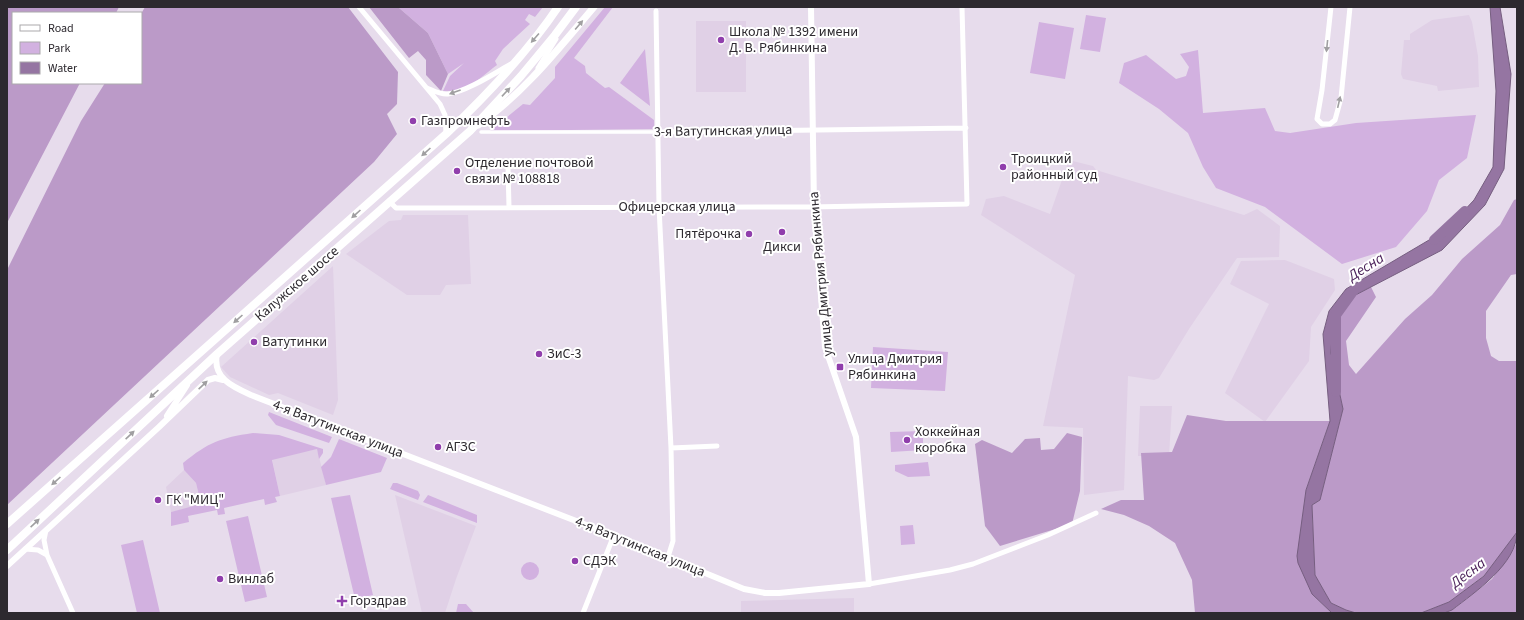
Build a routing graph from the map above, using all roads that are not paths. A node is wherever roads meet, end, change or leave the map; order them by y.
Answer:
1 (358, 7) edge
2 (558, 7) edge
3 (594, 7) edge
4 (811, 7) edge
5 (962, 7) edge
6 (1331, 7) edge
7 (1350, 7) edge
8 (574, 9) edge
9 (656, 12) dead end
10 (515, 62) junction
11 (534, 74) junction
12 (424, 87) junction
13 (966, 128) junction
14 (813, 130) junction
15 (470, 131) junction
16 (481, 132) dead end
17 (658, 132) junction
18 (446, 134) junction
19 (508, 168) dead end
20 (389, 201) junction
21 (814, 206) junction
22 (509, 207) junction
23 (660, 207) junction
24 (217, 354) junction
25 (190, 379) junction
26 (223, 380) junction
27 (155, 431) junction
28 (717, 446) dead end
29 (671, 448) junction
30 (1096, 513) dead end
31 (7, 524) edge
32 (46, 529) junction
33 (614, 535) junction
34 (25, 549) junction
35 (7, 550) edge
36 (47, 555) junction
37 (668, 557) junction
38 (7, 566) edge
39 (869, 584) junction
40 (73, 613) edge
41 (583, 613) edge

1 - 12 street
2 -> 10 highway, Калужское шоссе
11 -> 3 main road
4 - 14 street, улица Дмитрия Рябинкина
5 - 13 street
6 -> 7 street
8 - 11 street
15 -> 8 highway, Калужское шоссе
9 - 17 street
10 -> 12 street
10 - 18 highway, Калужское шоссе
11 - 15 main road
12 - 18 street
13 - 14 street, 3-я Ватутинская улица
13 - 21 street, Офицерская улица
14 - 17 street, 3-я Ватутинская улица
14 - 21 street, улица Дмитрия Рябинкина
15 - 20 highway, Калужское шоссе
16 - 17 street, 3-я Ватутинская улица
17 - 23 street
18 -> 31 highway, Калужское шоссе
19 - 22 street
20 - 22 street, Офицерская улица
20 - 24 highway, Калужское шоссе
21 - 23 street, Офицерская улица
21 - 39 street, улица Дмитрия Рябинкина
22 - 23 street, Офицерская улица
23 - 29 street
24 - 25 highway, Калужское шоссе
24 - 26 street
25 - 27 street
35 -> 25 highway, Калужское шоссе
27 -> 26 street
26 - 33 street, 4-я Ватутинская улица
27 - 32 street
28 - 29 street
29 - 37 street
30 - 39 street, 4-я Ватутинская улица
32 - 34 street
32 - 36 street
33 - 37 street, 4-я Ватутинская улица
33 - 41 street
34 - 36 street
34 - 38 street
36 - 40 street
37 - 39 street, 4-я Ватутинская улица

